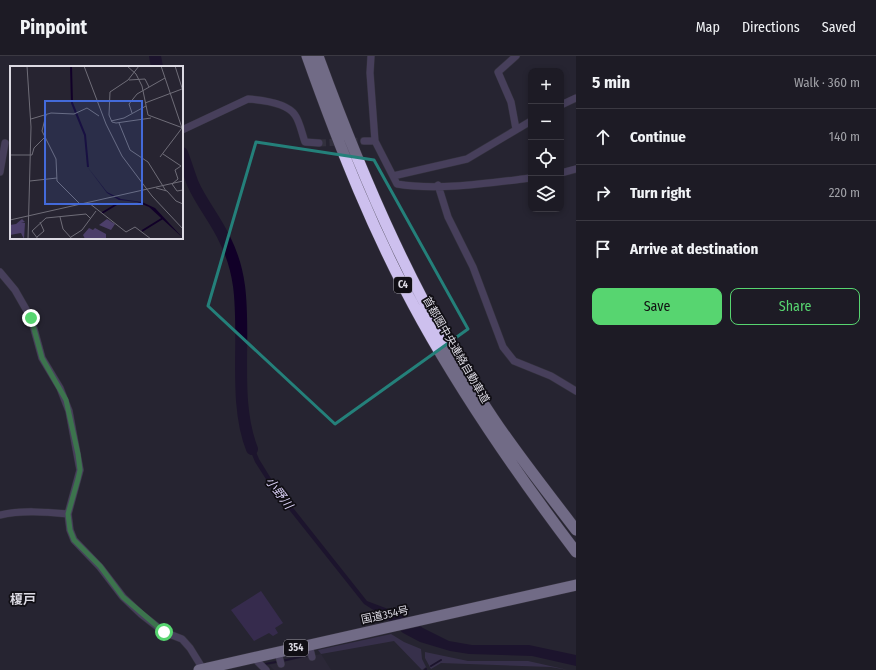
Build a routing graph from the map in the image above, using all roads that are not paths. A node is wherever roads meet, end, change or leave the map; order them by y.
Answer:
1 (307, 56) edge
2 (318, 56) edge
3 (371, 56) edge
4 (516, 56) edge
5 (576, 98) edge
6 (563, 104) edge
7 (528, 123) edge
8 (516, 129) junction
9 (183, 130) edge
10 (375, 140) junction
11 (364, 141) tunnel mouth
12 (5, 142) edge
13 (319, 143) tunnel mouth
14 (576, 169) edge
15 (0, 172) edge
16 (564, 172) edge
17 (393, 176) junction
18 (528, 178) edge
19 (438, 185) junction
20 (0, 272) edge
21 (576, 391) edge
22 (0, 514) edge
23 (68, 514) junction
24 (576, 530) edge
25 (576, 552) edge
26 (576, 585) edge
27 (309, 645) junction
28 (278, 652) junction
29 (312, 657) dead end
30 (254, 658) junction
31 (280, 664) dead end
32 (201, 670) edge
33 (266, 670) edge

1 - 25 highway, 首都圏中央連絡自動車道 / C4
2 - 24 highway, 首都圏中央連絡自動車道 / C4
3 - 10 street
4 - 8 street
5 - 6 street
7 - 8 street
8 - 17 street
9 - 13 street
10 - 11 street
10 - 17 street
12 - 15 street
14 - 16 street
17 - 19 street
18 - 19 street
19 - 21 street
20 - 23 street
22 - 23 street
23 - 32 street
26 - 27 highway, 国道354号 / 354
27 - 28 highway, 国道354号 / 354
27 - 29 street
28 - 30 highway, 国道354号 / 354
28 - 31 street
30 - 32 highway, 国道354号 / 354
30 - 33 street

